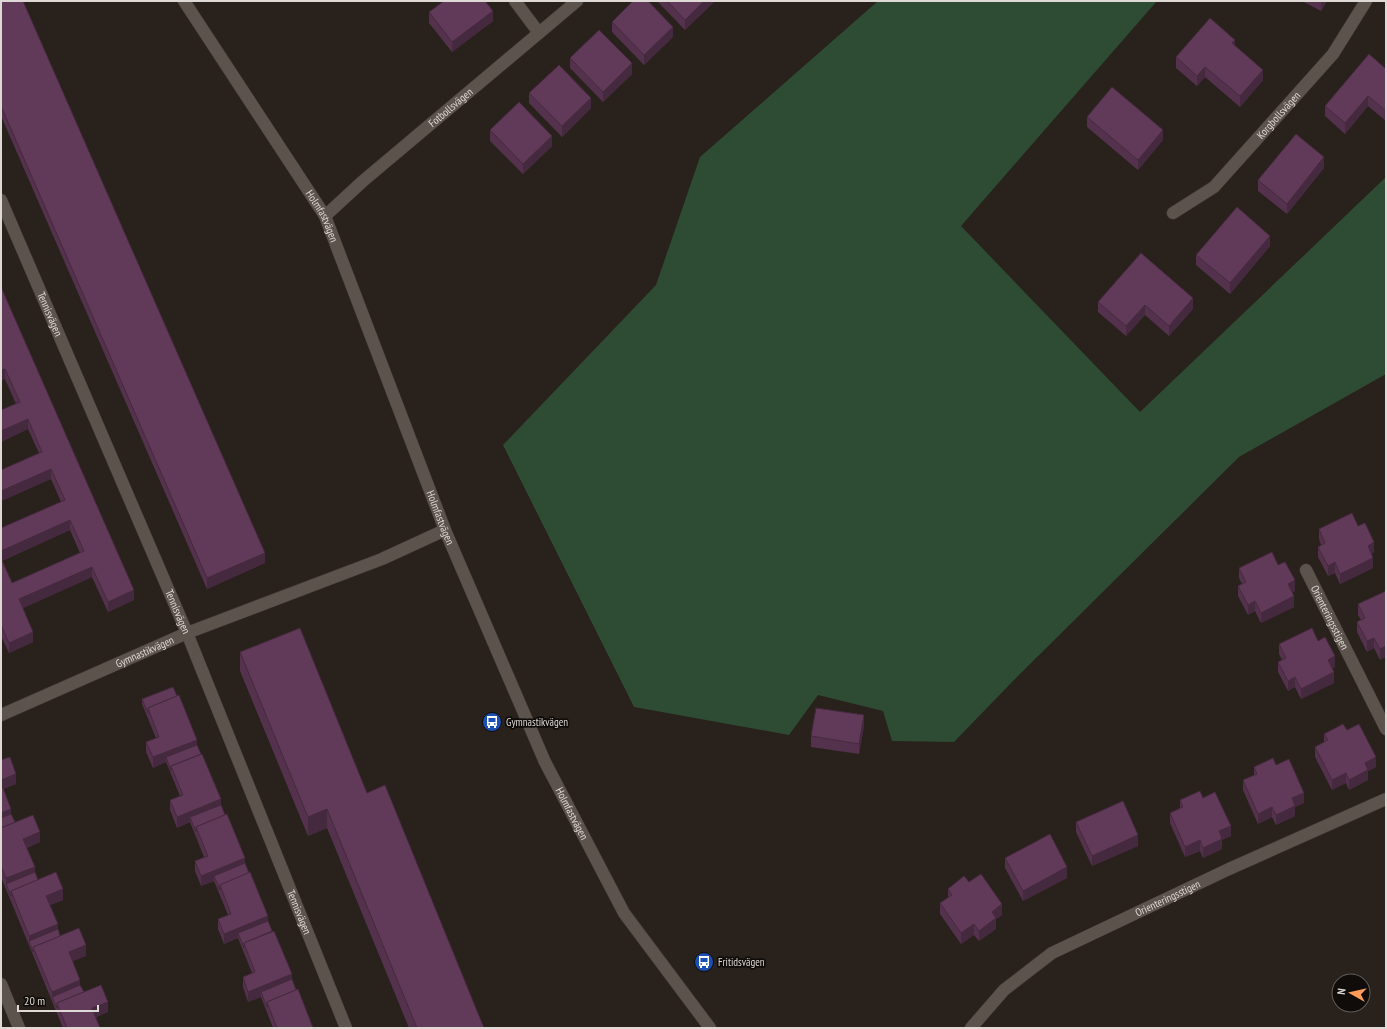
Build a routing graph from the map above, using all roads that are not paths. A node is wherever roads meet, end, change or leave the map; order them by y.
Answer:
1 (184, 1) edge
2 (515, 1) edge
3 (577, 1) edge
4 (1366, 1) edge
5 (539, 33) junction
6 (1, 200) edge
7 (1174, 213) dead end
8 (325, 216) junction
9 (445, 530) junction
10 (1306, 570) dead end
11 (187, 633) junction
12 (1, 714) edge
13 (1386, 730) edge
14 (1386, 799) edge
15 (1, 984) edge
16 (19, 1028) edge
17 (346, 1028) edge
18 (710, 1028) edge
19 (971, 1028) edge

1 - 8 street, Holmfastvägen
2 - 5 street
3 - 5 street, Fotbollsvägen
4 - 7 street, Korgbollsvägen
5 - 8 street, Fotbollsvägen
6 - 11 street, Tennisvägen
8 - 9 street, Holmfastvägen
9 - 11 street, Gymnastikvägen
9 - 18 street, Holmfastvägen
10 - 13 street, Orienteringsstigen
11 - 12 street, Gymnastikvägen
11 - 17 street, Tennisvägen
14 - 19 street, Orienteringsstigen
15 - 16 street

